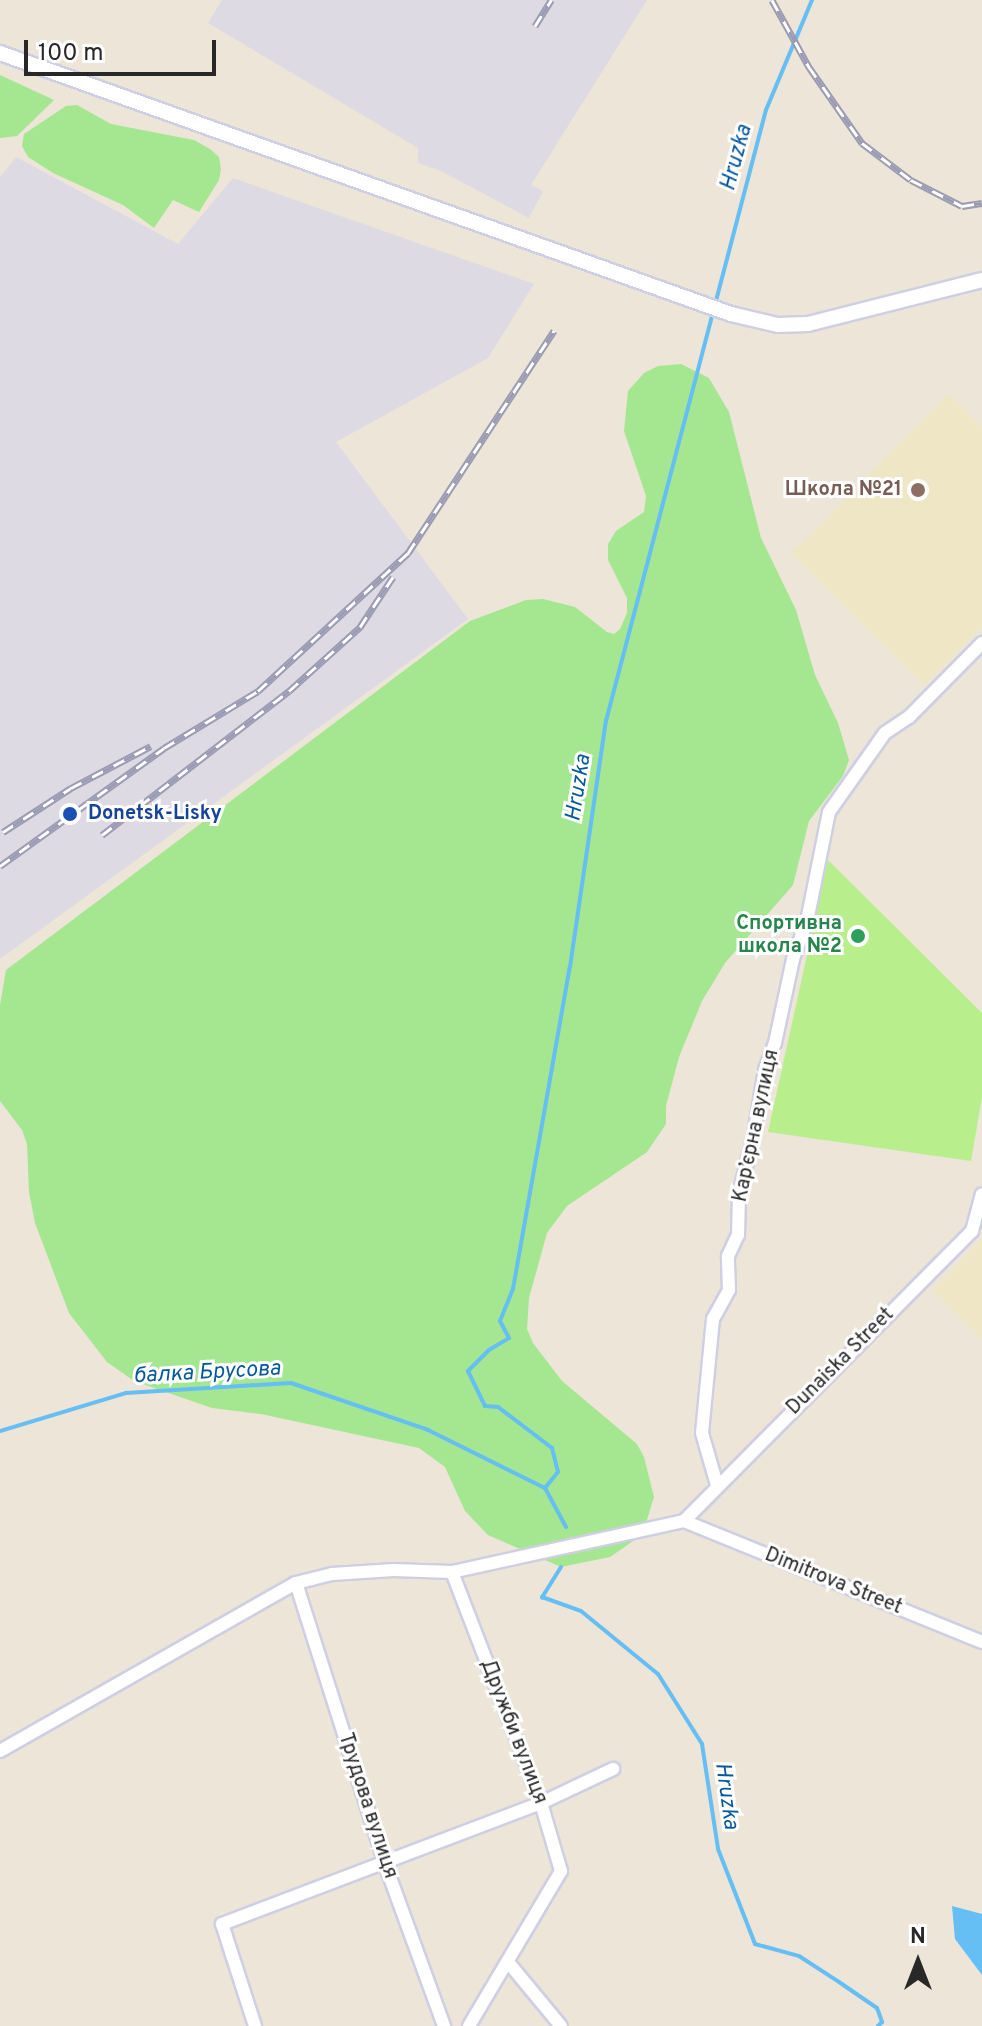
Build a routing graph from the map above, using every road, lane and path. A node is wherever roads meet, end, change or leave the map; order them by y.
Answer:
1 (0, 53) edge
2 (982, 280) edge
3 (982, 643) edge
4 (982, 1194) edge
5 (717, 1485) junction
6 (684, 1521) junction
7 (452, 1572) junction
8 (296, 1583) junction
9 (982, 1642) edge
10 (0, 1751) edge
11 (613, 1769) dead end
12 (541, 1803) junction
13 (384, 1861) junction
14 (508, 1962) junction
15 (255, 2026) edge
16 (444, 2026) edge
17 (469, 2026) edge
18 (561, 2026) edge

1 - 2 street
3 - 5 street, Кар’єрна вулиця
4 - 5 street, Dunaiska Street
5 - 6 street, Dunaiska Street
6 - 7 street
6 - 9 street, Dimitrova Street
7 - 8 street
7 - 12 street, Дружби вулиця
8 - 10 street
8 - 13 street, Трудова вулиця
11 - 12 street
12 - 13 street
12 - 14 street, Дружби вулиця
13 - 15 street
13 - 16 street, Трудова вулиця
14 - 17 street
14 - 18 street

